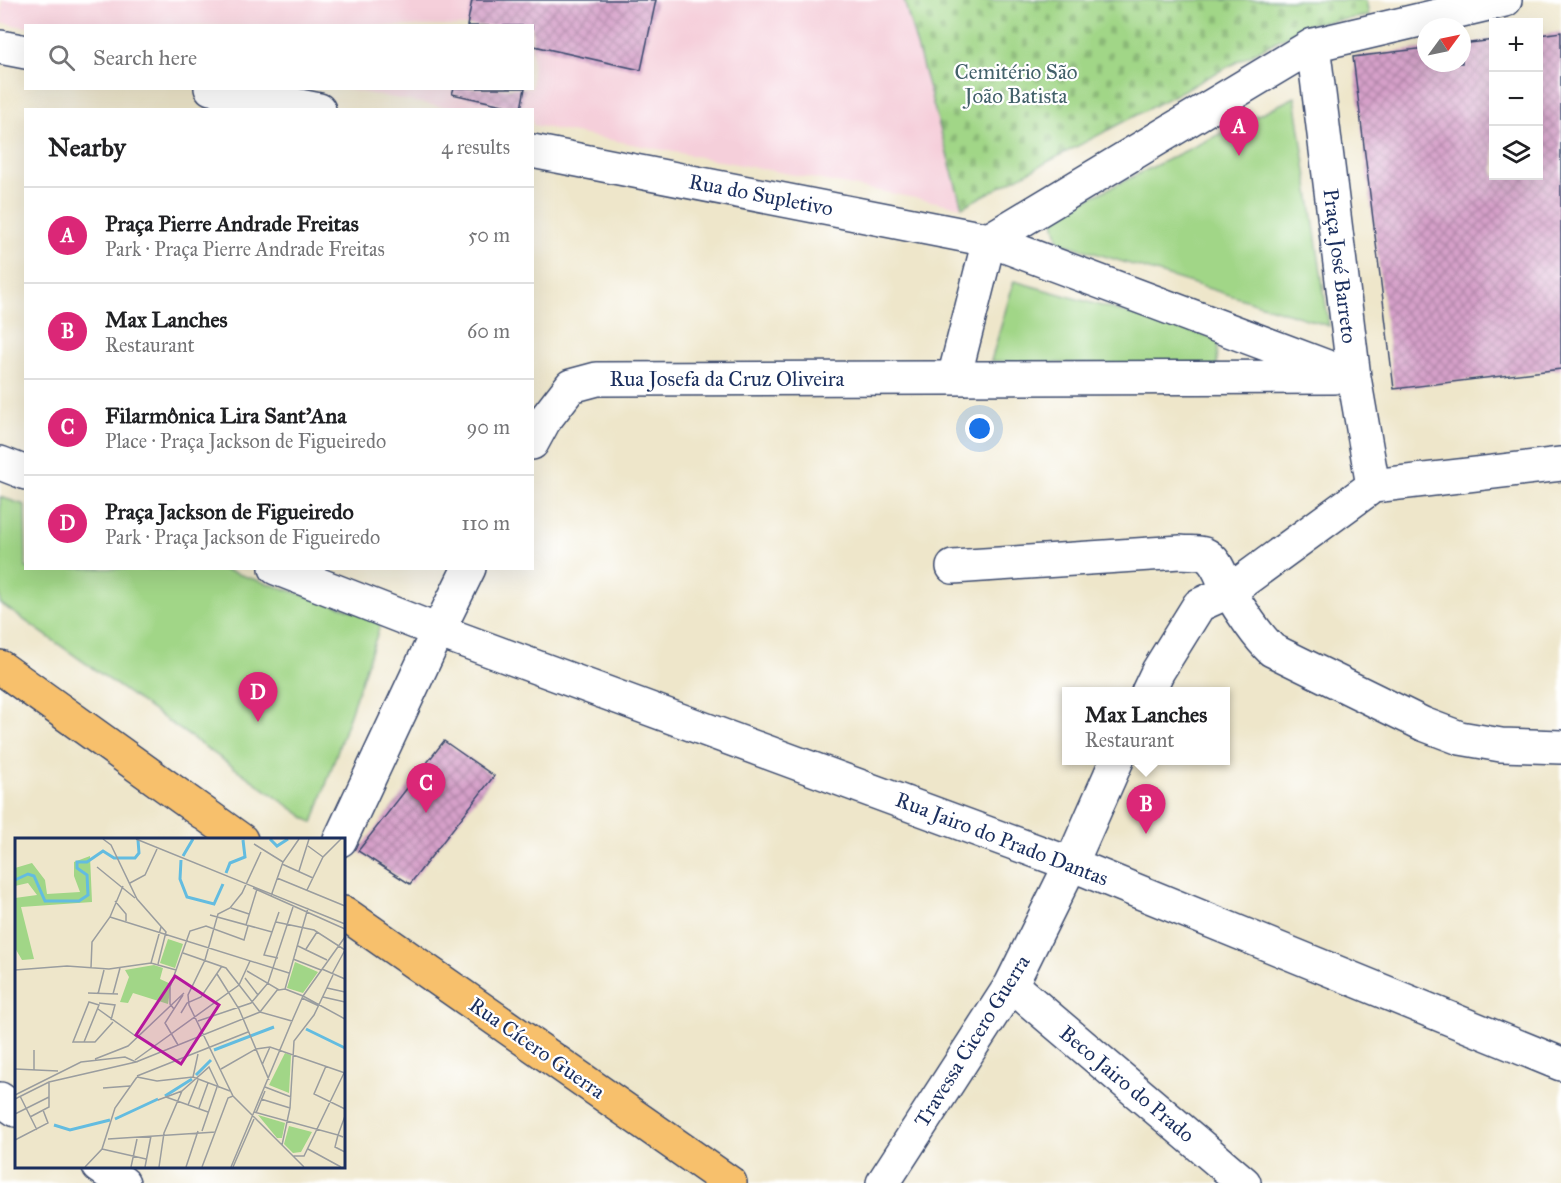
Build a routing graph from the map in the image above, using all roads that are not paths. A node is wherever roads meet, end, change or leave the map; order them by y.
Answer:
1 (1505, 0) edge
2 (1313, 45) junction
3 (0, 47) edge
4 (24, 52) edge
5 (222, 90) edge
6 (309, 108) edge
7 (534, 151) edge
8 (989, 240) junction
9 (1354, 377) junction
10 (954, 378) junction
11 (534, 439) edge
12 (0, 463) edge
13 (1561, 464) edge
14 (24, 471) edge
15 (1373, 486) junction
16 (953, 567) dead end
17 (281, 570) edge
18 (468, 570) edge
19 (1228, 592) junction
20 (438, 631) junction
21 (0, 667) edge
22 (1151, 687) edge
23 (1561, 747) edge
24 (1115, 765) edge
25 (238, 838) edge
26 (341, 838) edge
27 (1071, 864) junction
28 (345, 914) edge
29 (1011, 985) junction
30 (1561, 1064) edge
31 (0, 1099) edge
32 (15, 1109) edge
33 (100, 1168) edge
34 (123, 1183) edge
35 (730, 1183) edge
36 (883, 1183) edge
37 (1244, 1183) edge

1 - 2 street
2 - 8 street
2 - 9 street, Praça José Barreto
3 - 4 street
5 - 6 street
7 - 8 street, Rua do Supletivo
8 - 9 street, Rua do Supletivo
8 - 10 street
9 - 10 street, Rua Josefa da Cruz Oliveira
9 - 15 street, Praça José Barreto
10 - 11 street, Rua Josefa da Cruz Oliveira
12 - 14 street
13 - 15 street
15 - 19 street
16 - 19 street
17 - 20 street, Rua Jairo do Prado Dantas
18 - 20 street
19 - 22 street
19 - 23 street
20 - 26 street
20 - 27 street, Rua Jairo do Prado Dantas
21 - 25 main road
24 - 27 street, Travessa Cicero Guerra
27 - 29 street, Travessa Cicero Guerra
27 - 30 street, Rua Jairo do Prado Dantas
28 - 35 main road, Rua Cícero Guerra
29 - 36 street, Travessa Cicero Guerra
29 - 37 street, Beco Jairo do Prado
31 - 32 street
33 - 34 street

